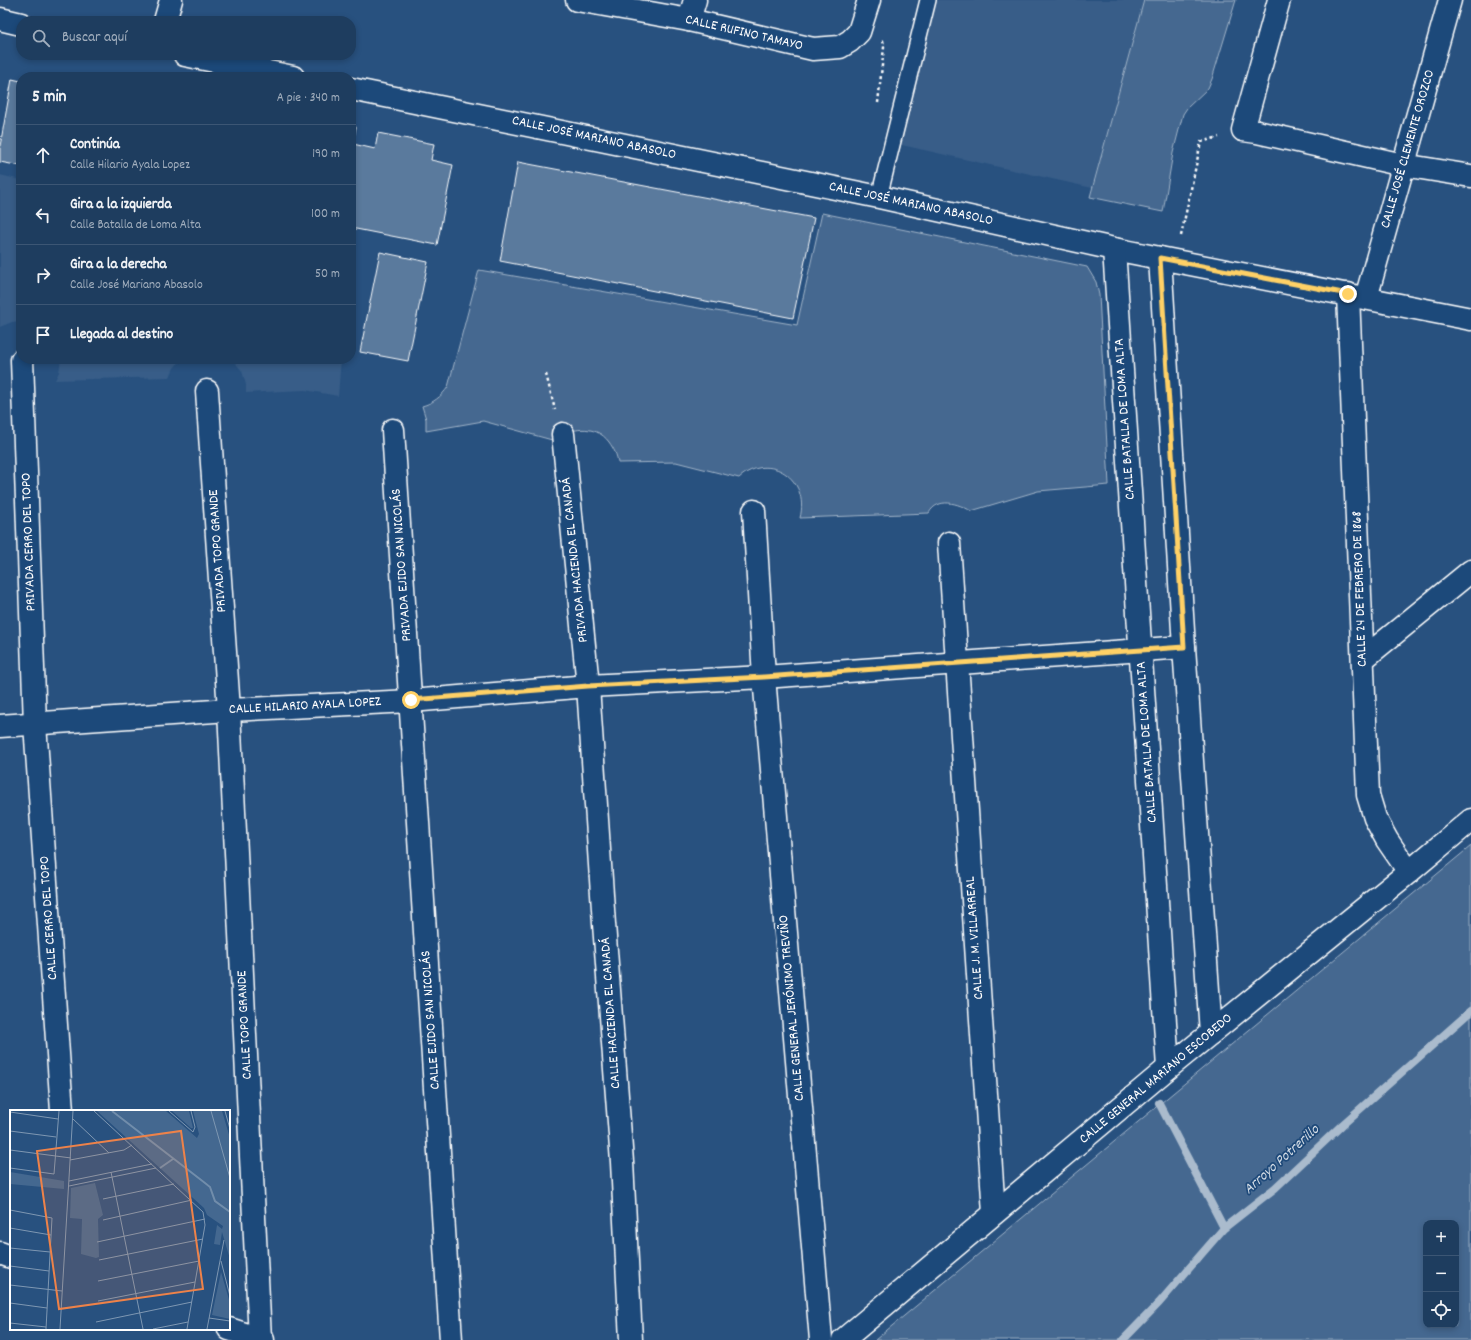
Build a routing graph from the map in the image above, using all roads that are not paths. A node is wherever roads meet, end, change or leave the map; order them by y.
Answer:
1 (171, 0) edge
2 (577, 0) edge
3 (928, 0) edge
4 (1279, 0) edge
5 (1450, 0) edge
6 (866, 7) edge
7 (692, 10) edge
8 (166, 16) edge
9 (0, 19) edge
10 (16, 23) edge
11 (210, 60) edge
12 (268, 72) edge
13 (356, 90) edge
14 (1403, 166) junction
15 (1471, 176) edge
16 (879, 197) junction
17 (1114, 249) junction
18 (1168, 259) junction
19 (1357, 296) junction
20 (1471, 319) edge
21 (22, 364) edge
22 (207, 391) dead end
23 (393, 430) dead end
24 (563, 434) road end
25 (754, 511) dead end
26 (950, 544) dead end
27 (1471, 571) edge
28 (1184, 647) junction
29 (1140, 650) junction
30 (1363, 659) junction
31 (957, 664) junction
32 (764, 677) junction
33 (588, 686) junction
34 (411, 700) junction
35 (229, 710) junction
36 (35, 724) junction
37 (0, 726) edge
38 (1471, 820) edge
39 (1409, 872) junction
40 (1211, 1033) junction
41 (1168, 1068) junction
42 (62, 1110) edge
43 (994, 1213) junction
44 (0, 1253) edge
45 (10, 1257) edge
46 (230, 1329) edge
47 (262, 1340) edge
48 (451, 1340) edge
49 (631, 1340) edge
50 (821, 1340) edge
51 (843, 1340) edge

1 - 8 street
2 - 7 street, CALLE RUFINO TAMAYO
3 - 16 lane
4 - 14 street
5 - 14 street, CALLE JOSÉ CLEMENTE OROZCO
6 - 7 street, CALLE RUFINO TAMAYO
9 - 10 street
11 - 12 street
13 - 16 street, CALLE JOSÉ MARIANO ABASOLO
14 - 15 street
14 - 19 street, CALLE JOSÉ CLEMENTE OROZCO
16 - 17 street, CALLE JOSÉ MARIANO ABASOLO
17 - 18 street, CALLE JOSÉ MARIANO ABASOLO
17 - 29 street, CALLE BATALLA DE LOMA ALTA
18 - 19 street, CALLE JOSÉ MARIANO ABASOLO
18 - 28 street
19 - 20 street, CALLE JOSÉ MARIANO ABASOLO
19 - 30 street, CALLE 24 DE FEBRERO DE 1868
21 - 36 street, PRIVADA CERRO DEL TOPO
22 - 35 street, PRIVADA TOPO GRANDE
23 - 34 street, PRIVADA EJIDO SAN NICOLÁS
24 - 33 street, PRIVADA HACIENDA EL CANADÁ
25 - 32 street, CALLE GENERAL JERÓNIMO TREVIÑO
26 - 31 street, CALLE J. M. VILLARREAL
27 - 30 street
28 - 29 street, CALLE HILARIO AYALA LOPEZ
28 - 40 street
29 - 31 street, CALLE HILARIO AYALA LOPEZ
29 - 41 street, CALLE BATALLA DE LOMA ALTA
30 - 39 street, CALLE 24 DE FEBRERO DE 1868
31 - 32 street, CALLE HILARIO AYALA LOPEZ
31 - 43 street, CALLE J. M. VILLARREAL
32 - 33 street, CALLE HILARIO AYALA LOPEZ
32 - 50 street, CALLE GENERAL JERÓNIMO TREVIÑO
33 - 34 street, CALLE HILARIO AYALA LOPEZ
33 - 49 street, CALLE HACIENDA EL CANADÁ
34 - 35 street, CALLE HILARIO AYALA LOPEZ
34 - 48 street, CALLE EJIDO SAN NICOLÁS
35 - 36 street, CALLE HILARIO AYALA LOPEZ
35 - 47 street, CALLE TOPO GRANDE
36 - 37 street, CALLE HILARIO AYALA LOPEZ
36 - 42 street, CALLE CERRO DEL TOPO
38 - 39 street, CALLE GENERAL MARIANO ESCOBEDO
39 - 40 street, CALLE GENERAL MARIANO ESCOBEDO
40 - 41 street, CALLE GENERAL MARIANO ESCOBEDO
41 - 43 street, CALLE GENERAL MARIANO ESCOBEDO
43 - 51 street, CALLE GENERAL MARIANO ESCOBEDO
44 - 45 street
46 - 47 street

